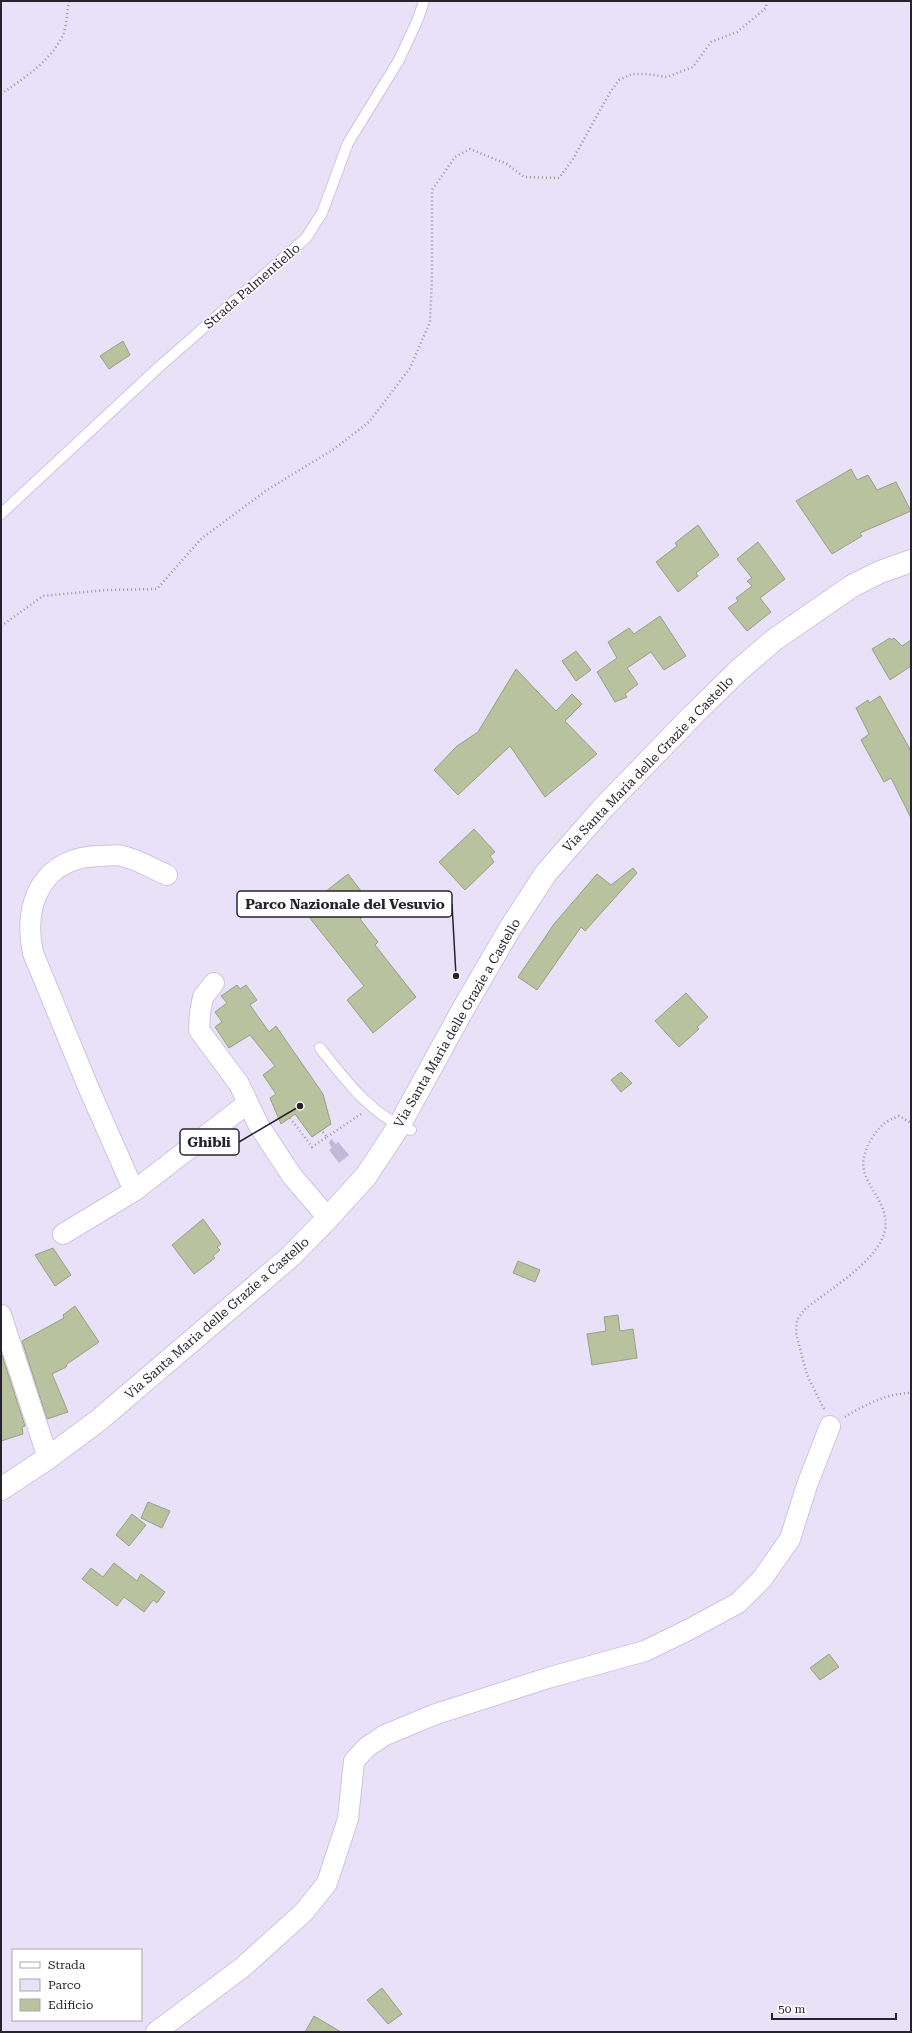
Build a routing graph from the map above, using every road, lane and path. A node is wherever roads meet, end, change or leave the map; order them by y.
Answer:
1 (69, 1) edge
2 (424, 1) edge
3 (767, 1) edge
4 (1, 94) edge
5 (1, 514) edge
6 (911, 561) edge
7 (1, 626) edge
8 (167, 874) dead end
9 (214, 984) dead end
10 (320, 1048) dead end
11 (248, 1103) junction
12 (372, 1106) junction
13 (290, 1118) dead end
14 (911, 1123) edge
15 (405, 1128) junction
16 (322, 1131) dead end
17 (327, 1137) junction
18 (134, 1191) junction
19 (328, 1218) junction
20 (63, 1234) dead end
21 (1, 1315) edge
22 (911, 1393) edge
23 (830, 1426) junction
24 (48, 1458) junction
25 (1, 1489) edge
26 (156, 2032) edge

1 - 4 path
2 - 5 lane, Strada Palmentiello
3 - 7 path
6 - 15 street, Via Santa Maria delle Grazie a Castello
8 - 18 street
9 - 11 street
10 - 12 lane
11 - 18 street
11 - 19 street
12 - 15 lane
12 - 17 path
13 - 17 path
14 - 23 path
15 - 19 street, Via Santa Maria delle Grazie a Castello
16 - 17 path
18 - 20 street
19 - 24 street, Via Santa Maria delle Grazie a Castello
21 - 24 street
22 - 23 path
23 - 26 street
24 - 25 street, Via Santa Maria delle Grazie a Castello

